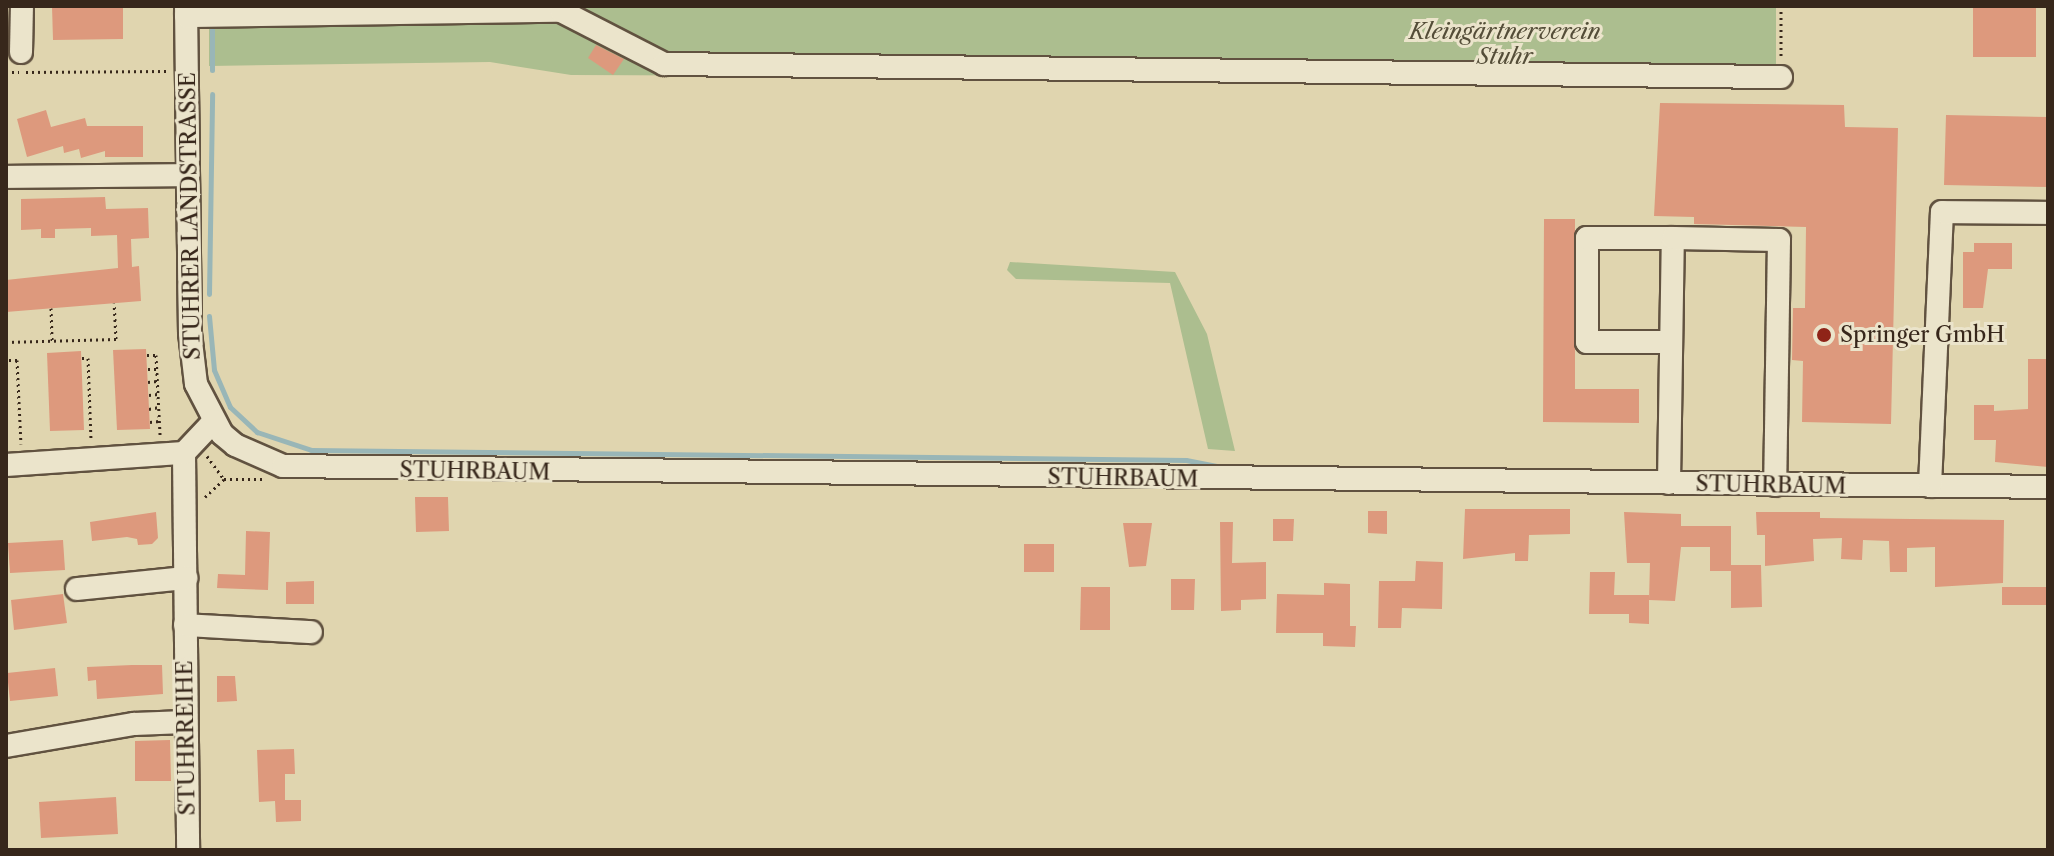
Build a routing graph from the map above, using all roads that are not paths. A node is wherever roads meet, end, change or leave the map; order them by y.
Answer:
1 (22, 6) edge
2 (186, 11) edge
3 (21, 52) dead end
4 (1781, 77) road end
5 (188, 175) junction
6 (6, 177) edge
7 (2048, 213) edge
8 (1673, 238) junction
9 (1671, 342) junction
10 (214, 421) junction
11 (189, 446) junction
12 (14, 464) edge
13 (1669, 483) junction
14 (1775, 485) junction
15 (1930, 486) junction
16 (2048, 487) edge
17 (186, 578) junction
18 (77, 589) dead end
19 (185, 625) junction
20 (311, 632) dead end
21 (185, 722) junction
22 (6, 746) edge
23 (188, 850) edge

1 - 3 street
2 - 4 street
2 - 5 street, STUHRER LANDSTRASSE
5 - 6 street
5 - 10 street, STUHRER LANDSTRASSE
7 - 15 street
8 - 9 street
8 - 9 street
8 - 14 street
9 - 13 street
10 - 11 street
10 - 13 street, STUHRBAUM
11 - 12 street
11 - 17 street, STUHRREIHE
13 - 14 street, STUHRBAUM
14 - 15 street, STUHRBAUM
15 - 16 street, STUHRBAUM
17 - 18 street
17 - 19 street, STUHRREIHE
19 - 20 street
19 - 21 street, STUHRREIHE
21 - 22 street
21 - 23 street, STUHRREIHE

